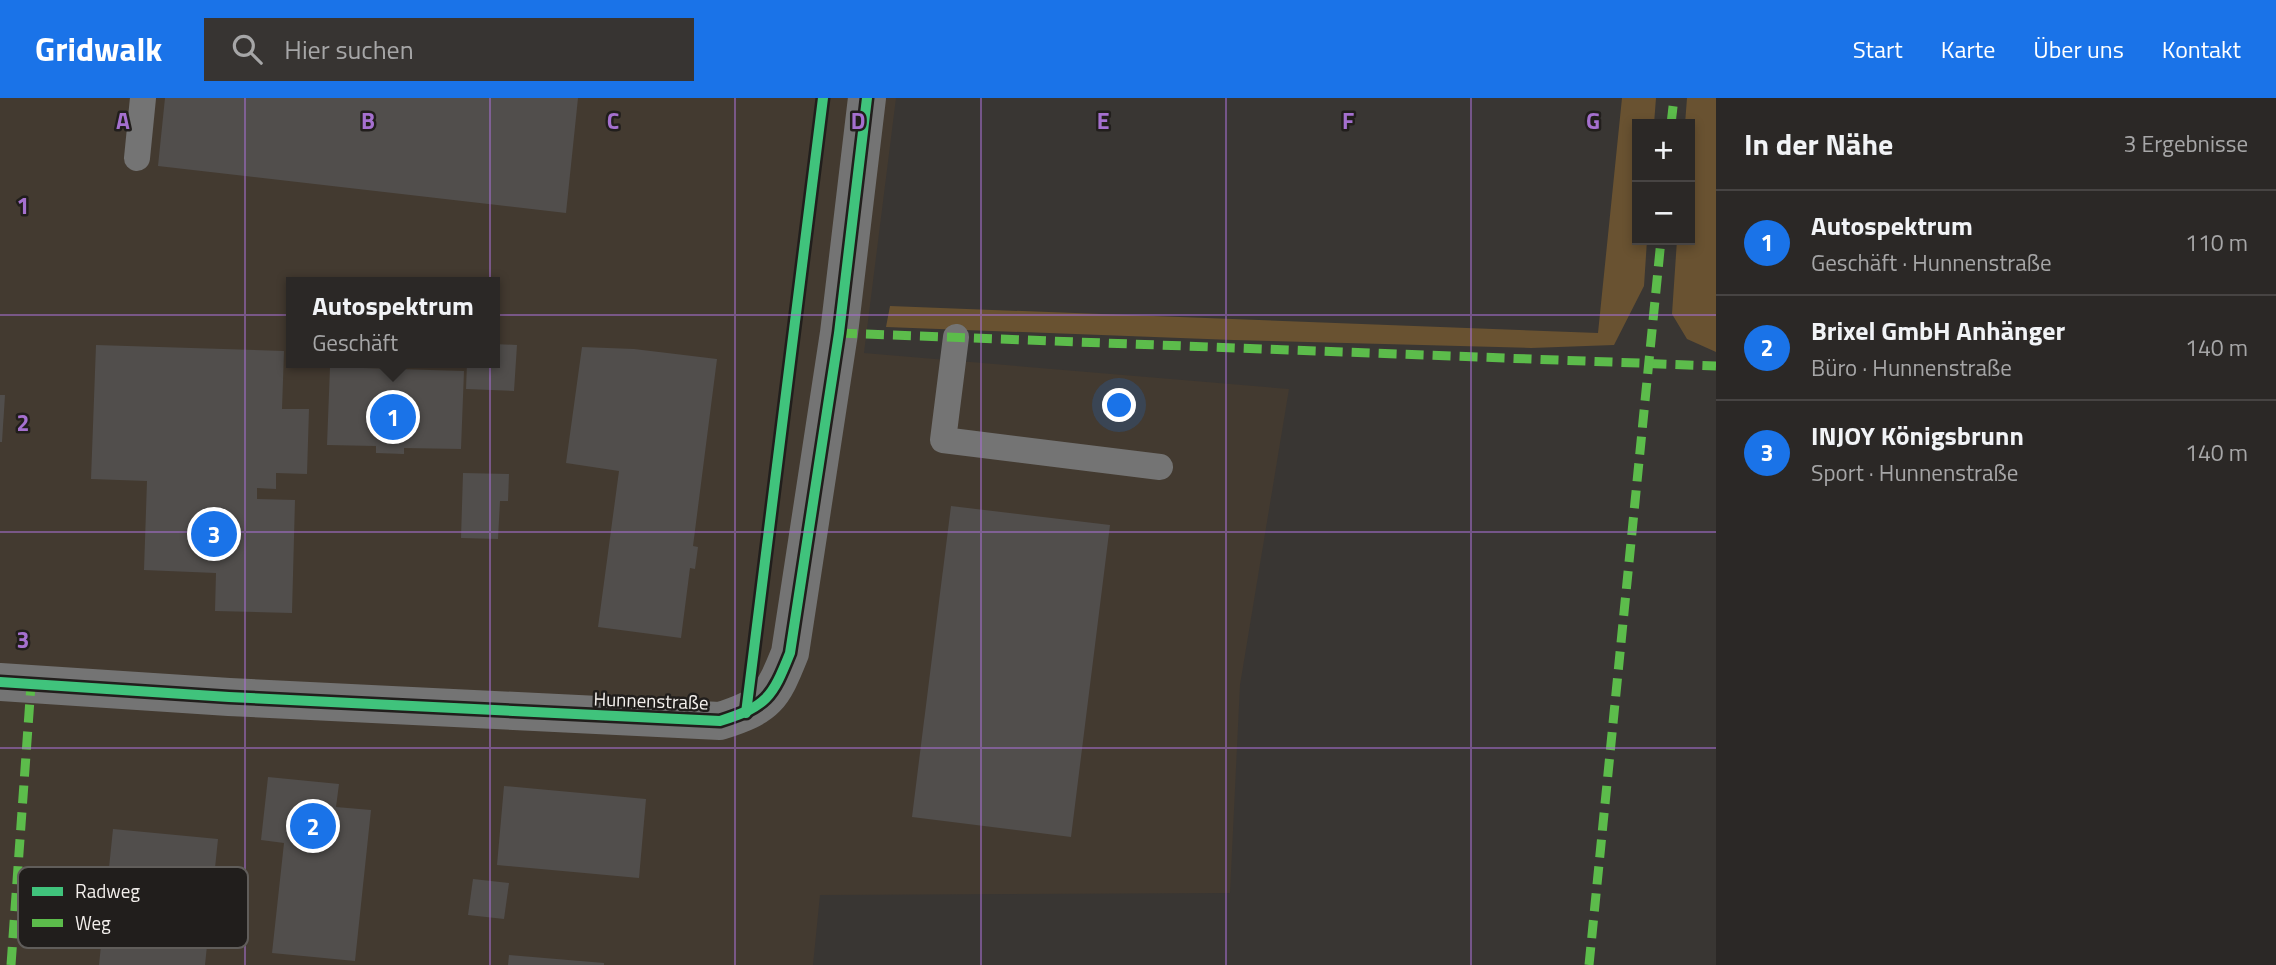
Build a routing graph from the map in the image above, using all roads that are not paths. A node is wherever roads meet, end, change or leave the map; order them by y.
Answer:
1 (143, 98) edge
2 (867, 98) edge
3 (137, 158) dead end
4 (956, 337) dead end
5 (1160, 467) dead end
6 (0, 682) edge

1 - 3 lane
2 - 6 street, Hunnenstraße
4 - 5 lane

